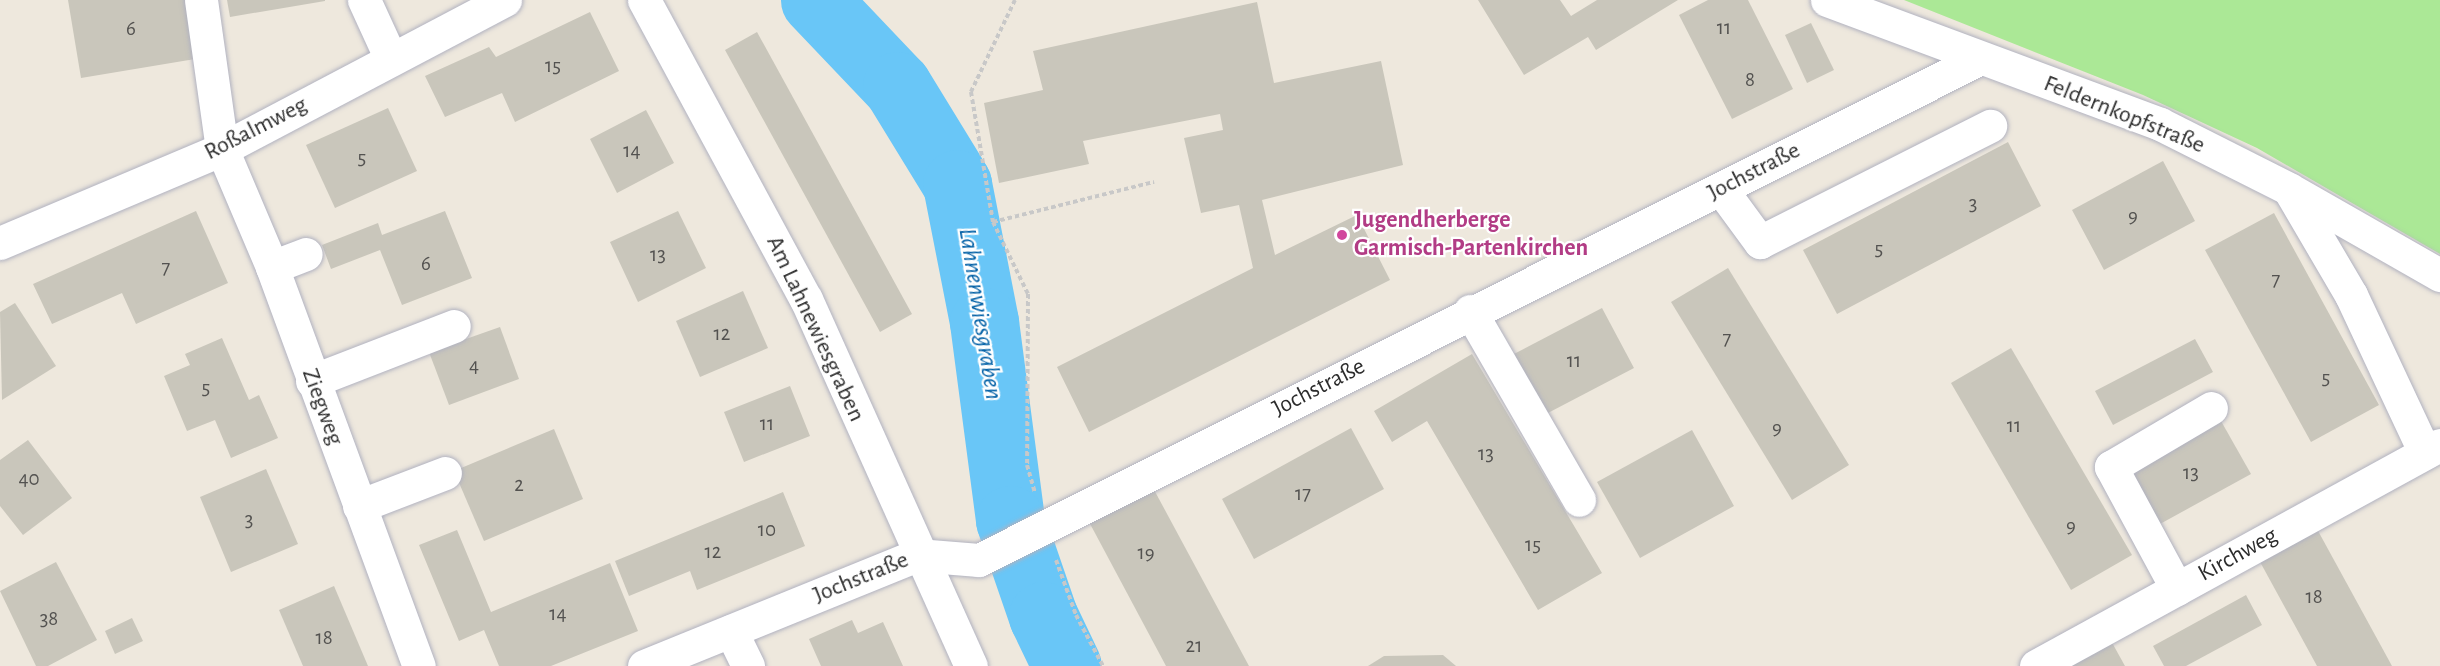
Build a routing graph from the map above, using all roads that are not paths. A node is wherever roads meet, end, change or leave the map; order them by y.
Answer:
1 (201, 0) edge
2 (364, 0) edge
3 (505, 0) edge
4 (644, 0) edge
5 (1827, 0) edge
6 (392, 59) junction
7 (1979, 59) junction
8 (1990, 126) dead end
9 (222, 148) junction
10 (1722, 189) junction
11 (2289, 189) junction
12 (0, 243) edge
13 (306, 254) dead end
14 (273, 267) junction
15 (2440, 275) edge
16 (1470, 311) junction
17 (454, 326) dead end
18 (312, 381) junction
19 (2211, 408) dead end
20 (2433, 449) edge
21 (445, 473) dead end
22 (1579, 500) dead end
23 (359, 506) junction
24 (917, 555) junction
25 (2177, 589) junction
26 (731, 631) junction
27 (419, 666) edge
28 (644, 666) edge
29 (747, 666) edge
30 (971, 666) edge
31 (2036, 666) edge

1 - 9 street, Ziegweg
2 - 6 street
3 - 6 street, Roßalmweg
4 - 24 street, Am Lahnewiesgraben
5 - 7 street, Feldernkopfstraße
6 - 9 street, Roßalmweg
7 - 10 street, Jochstraße
7 - 11 street, Feldernkopfstraße
8 - 10 street
9 - 12 street, Roßalmweg
9 - 14 street, Ziegweg
10 - 16 street, Jochstraße
11 - 15 street, Feldernkopfstraße
11 - 20 street
13 - 14 street
14 - 18 street, Ziegweg
16 - 22 street
16 - 24 street, Jochstraße
17 - 18 street
18 - 23 street, Ziegweg
19 - 25 street
20 - 25 street, Kirchweg
21 - 23 street
23 - 27 street, Ziegweg
24 - 26 street, Jochstraße
24 - 30 street, Am Lahnewiesgraben
25 - 31 street, Kirchweg
26 - 28 street, Jochstraße
26 - 29 street

